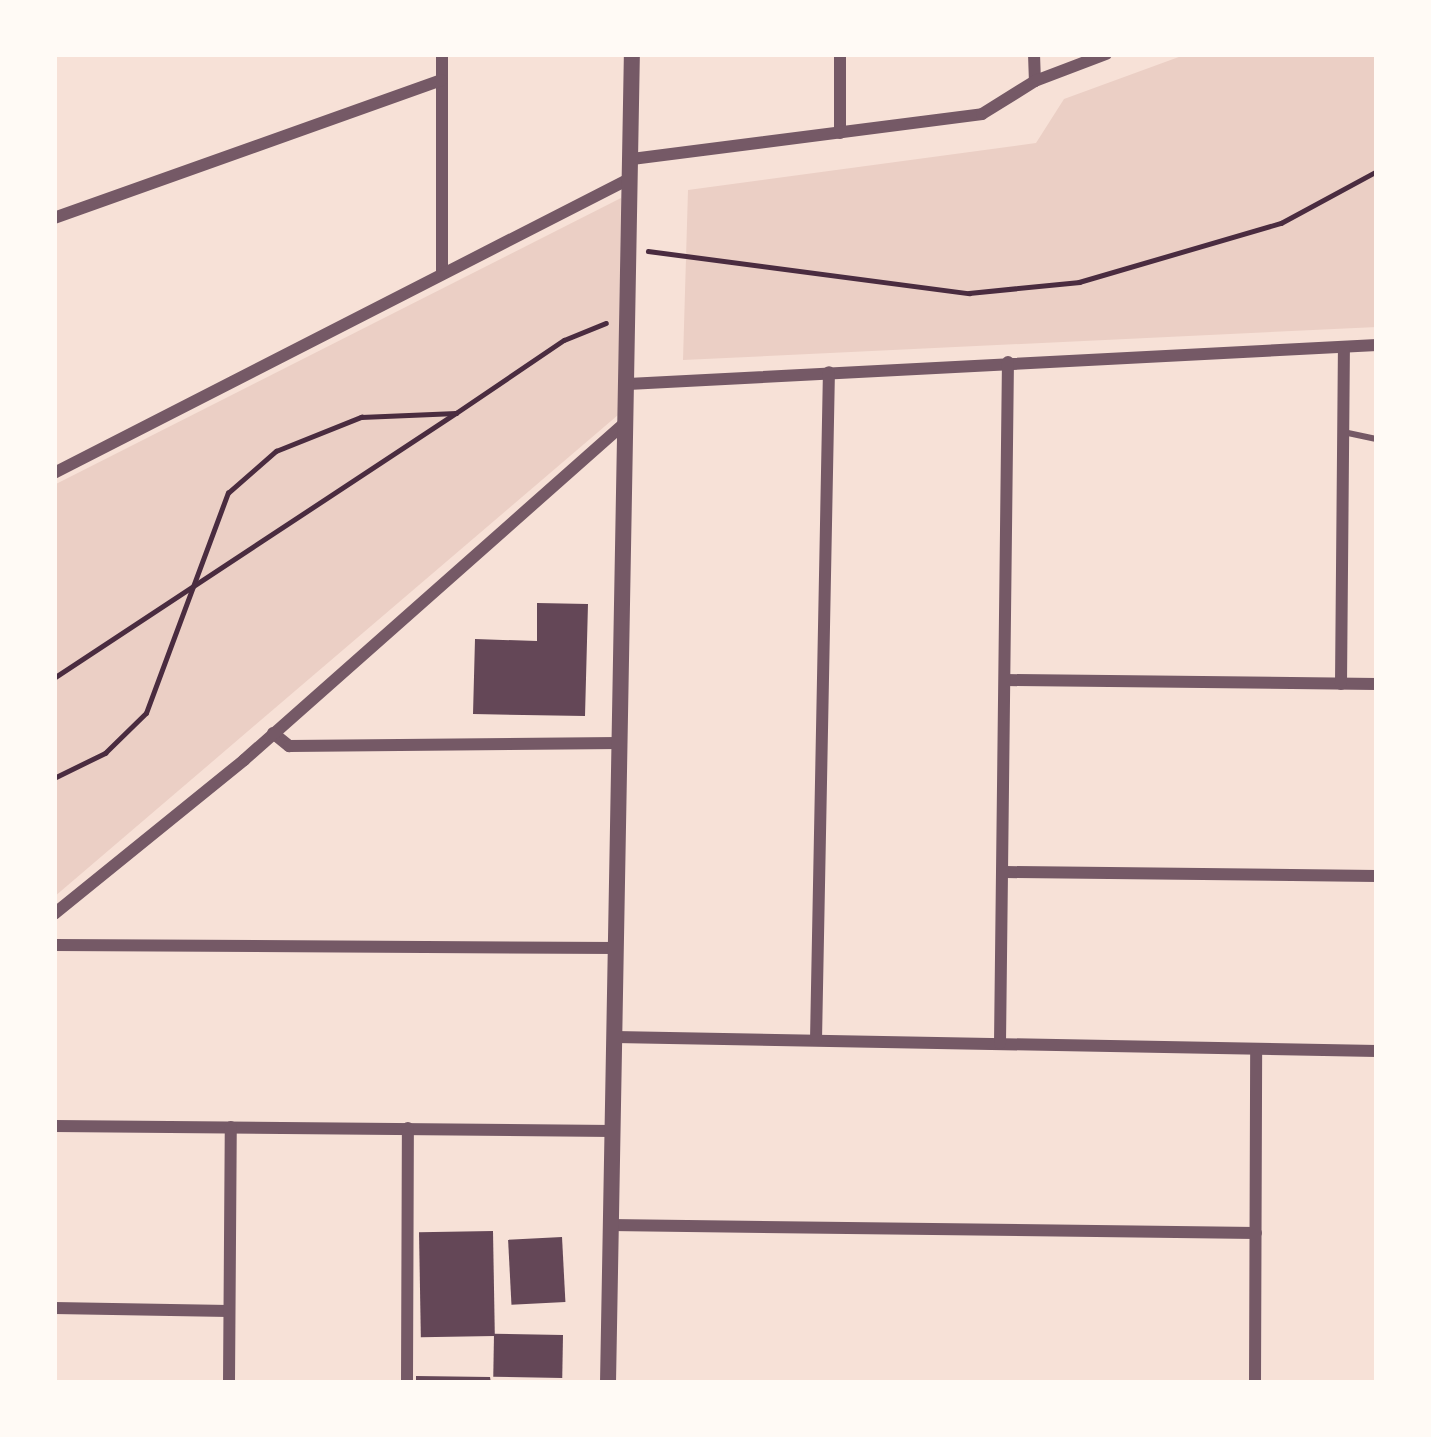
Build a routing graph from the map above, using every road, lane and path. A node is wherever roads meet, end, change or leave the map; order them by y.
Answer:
1 (442, 54) edge
2 (632, 54) edge
3 (840, 54) edge
4 (1034, 54) edge
5 (1106, 54) edge
6 (441, 80) junction
7 (1035, 81) junction
8 (840, 133) junction
9 (632, 168) junction
10 (1377, 172) edge
11 (54, 218) edge
12 (631, 253) junction
13 (442, 274) junction
14 (629, 313) junction
15 (1377, 345) edge
16 (1344, 348) junction
17 (1008, 362) junction
18 (829, 372) junction
19 (628, 383) junction
20 (456, 413) junction
21 (627, 422) junction
22 (1348, 433) junction
23 (1377, 439) edge
24 (54, 472) edge
25 (190, 589) junction
26 (54, 678) edge
27 (1006, 680) junction
28 (1341, 684) junction
29 (1377, 684) edge
30 (273, 733) junction
31 (619, 743) junction
32 (54, 778) edge
33 (1006, 872) junction
34 (1377, 876) edge
35 (54, 914) edge
36 (54, 945) edge
37 (617, 948) junction
38 (615, 1037) junction
39 (816, 1040) junction
40 (1000, 1042) junction
41 (1256, 1048) junction
42 (1377, 1051) edge
43 (54, 1126) edge
44 (232, 1127) junction
45 (408, 1128) junction
46 (613, 1131) junction
47 (610, 1225) junction
48 (1256, 1233) junction
49 (54, 1308) edge
50 (229, 1311) junction
51 (229, 1383) edge
52 (407, 1383) edge
53 (608, 1383) edge
54 (1255, 1383) edge

1 - 6 street
2 - 9 street
3 - 8 street
4 - 7 street
5 - 7 street
6 - 11 street
6 - 13 street
7 - 8 street
8 - 9 street
9 - 12 street
9 - 13 street
10 - 12 path
12 - 14 street
13 - 24 street
14 - 19 street
14 - 20 path
15 - 16 street
16 - 17 street
16 - 22 street
17 - 18 street
17 - 27 street
18 - 19 street
18 - 39 street
19 - 21 street
20 - 25 path
20 - 25 path
21 - 30 street
21 - 31 street
22 - 23 lane
22 - 28 street
25 - 26 path
25 - 32 path
27 - 28 street
27 - 33 street
28 - 29 street
30 - 31 street
30 - 35 street
31 - 37 street
33 - 34 street
33 - 40 street
36 - 37 street
37 - 38 street
38 - 39 street
38 - 46 street
39 - 40 street
40 - 41 street
41 - 42 street
41 - 48 street
43 - 44 street
44 - 45 street
44 - 50 street
45 - 46 street
45 - 52 street
46 - 47 street
47 - 48 street
47 - 53 street
48 - 54 street
49 - 50 street
50 - 51 street

